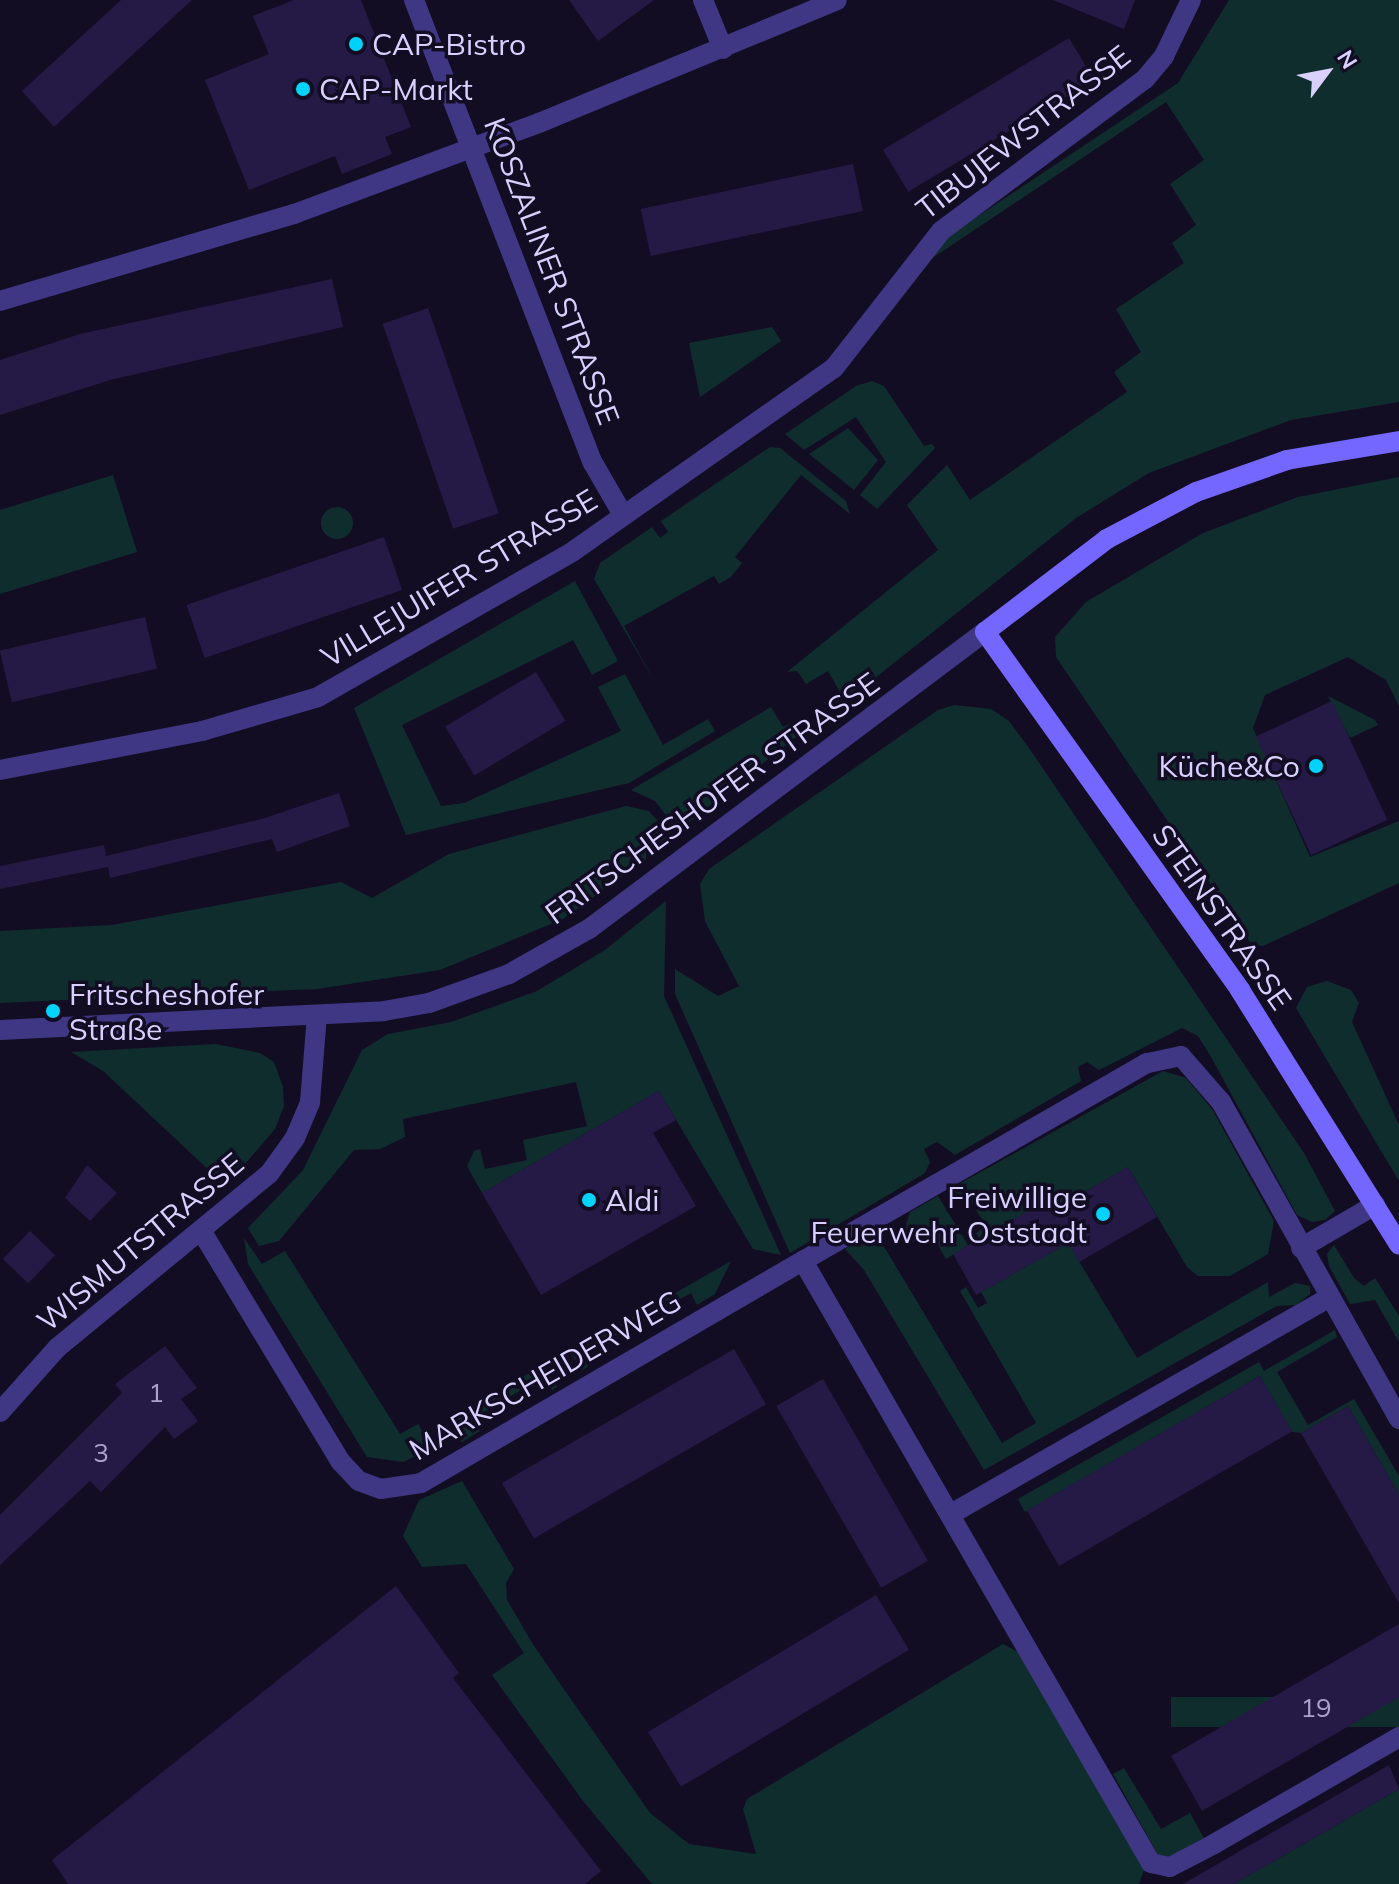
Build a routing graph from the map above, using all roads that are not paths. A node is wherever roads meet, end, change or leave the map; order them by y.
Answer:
1 (414, 0) edge
2 (703, 0) edge
3 (837, 0) edge
4 (1191, 0) edge
5 (723, 49) junction
6 (473, 148) junction
7 (0, 301) edge
8 (1399, 441) edge
9 (623, 515) junction
10 (985, 632) junction
11 (0, 770) edge
12 (317, 1015) junction
13 (0, 1030) edge
14 (1375, 1205) junction
15 (202, 1232) junction
16 (1399, 1244) edge
17 (1301, 1248) junction
18 (803, 1261) junction
19 (1328, 1298) junction
20 (0, 1412) edge
21 (1399, 1419) edge
22 (951, 1514) junction
23 (1399, 1737) edge

1 - 6 street, KOSZALINER STRASSE
2 - 5 street
3 - 5 street
4 - 9 street, TIBUJEWSTRASSE
5 - 6 street
6 - 7 street
6 - 9 street, KOSZALINER STRASSE
8 - 10 street, FRITSCHESHOFER STRASSE
9 - 11 street, VILLEJUIFER STRASSE
10 - 12 street, FRITSCHESHOFER STRASSE
10 - 14 street, STEINSTRASSE
12 - 13 street, FRITSCHESHOFER STRASSE
12 - 15 street, WISMUTSTRASSE
14 - 16 street, STEINSTRASSE
14 - 17 street
15 - 18 street, MARKSCHEIDERWEG
15 - 20 street, WISMUTSTRASSE
17 - 18 street, MARKSCHEIDERWEG
17 - 19 street, MARKSCHEIDERWEG
18 - 22 street
19 - 21 street, MARKSCHEIDERWEG
19 - 22 street
22 - 23 street

